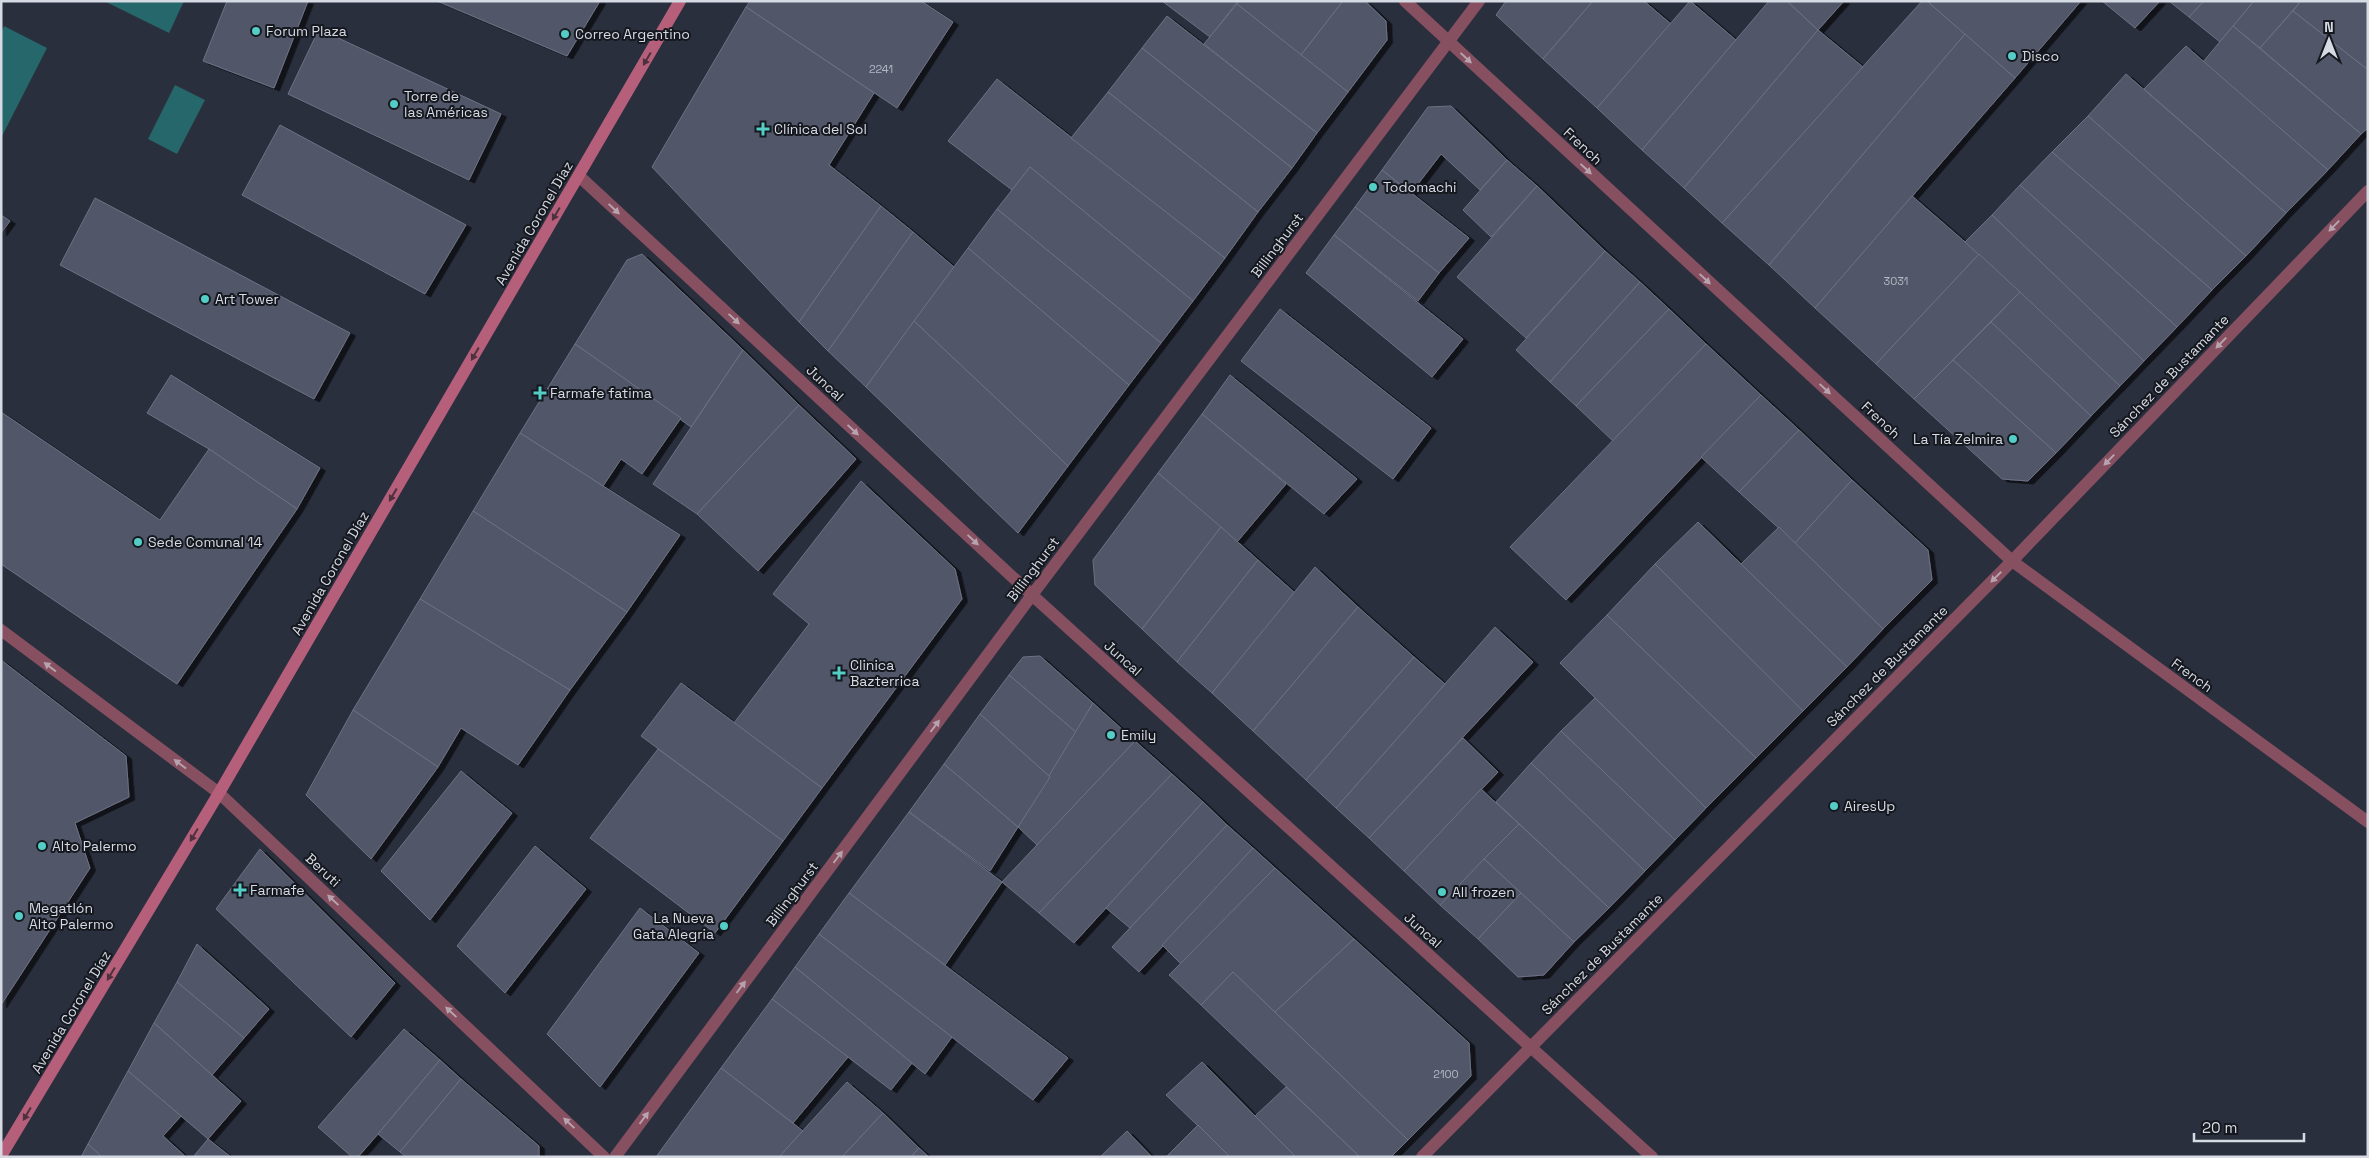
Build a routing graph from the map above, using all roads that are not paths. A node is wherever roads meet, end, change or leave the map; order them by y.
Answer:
1 (680, 1) edge
2 (1405, 1) edge
3 (1479, 1) edge
4 (1449, 43) junction
5 (578, 176) junction
6 (2368, 191) edge
7 (2012, 561) junction
8 (1032, 595) junction
9 (1, 630) edge
10 (219, 793) junction
11 (2368, 822) edge
12 (1530, 1048) junction
13 (1, 1156) edge
14 (604, 1157) edge
15 (615, 1157) edge
16 (1422, 1157) edge
17 (1652, 1157) edge

1 -> 5 main road, Avenida Coronel Díaz
2 - 4 street, French
3 - 4 street, Billinghurst
4 -> 7 street, French
4 - 8 street, Billinghurst
5 -> 8 street, Juncal
5 -> 10 main road, Avenida Coronel Díaz
6 -> 7 street, Sánchez de Bustamante
7 - 11 street, French
7 -> 12 street, Sánchez de Bustamante
8 - 12 street, Juncal
15 -> 8 street, Billinghurst
10 -> 9 street, Beruti
10 -> 13 main road, Avenida Coronel Díaz
14 -> 10 street, Beruti
12 - 16 street, Sánchez de Bustamante
12 - 17 street, Juncal

